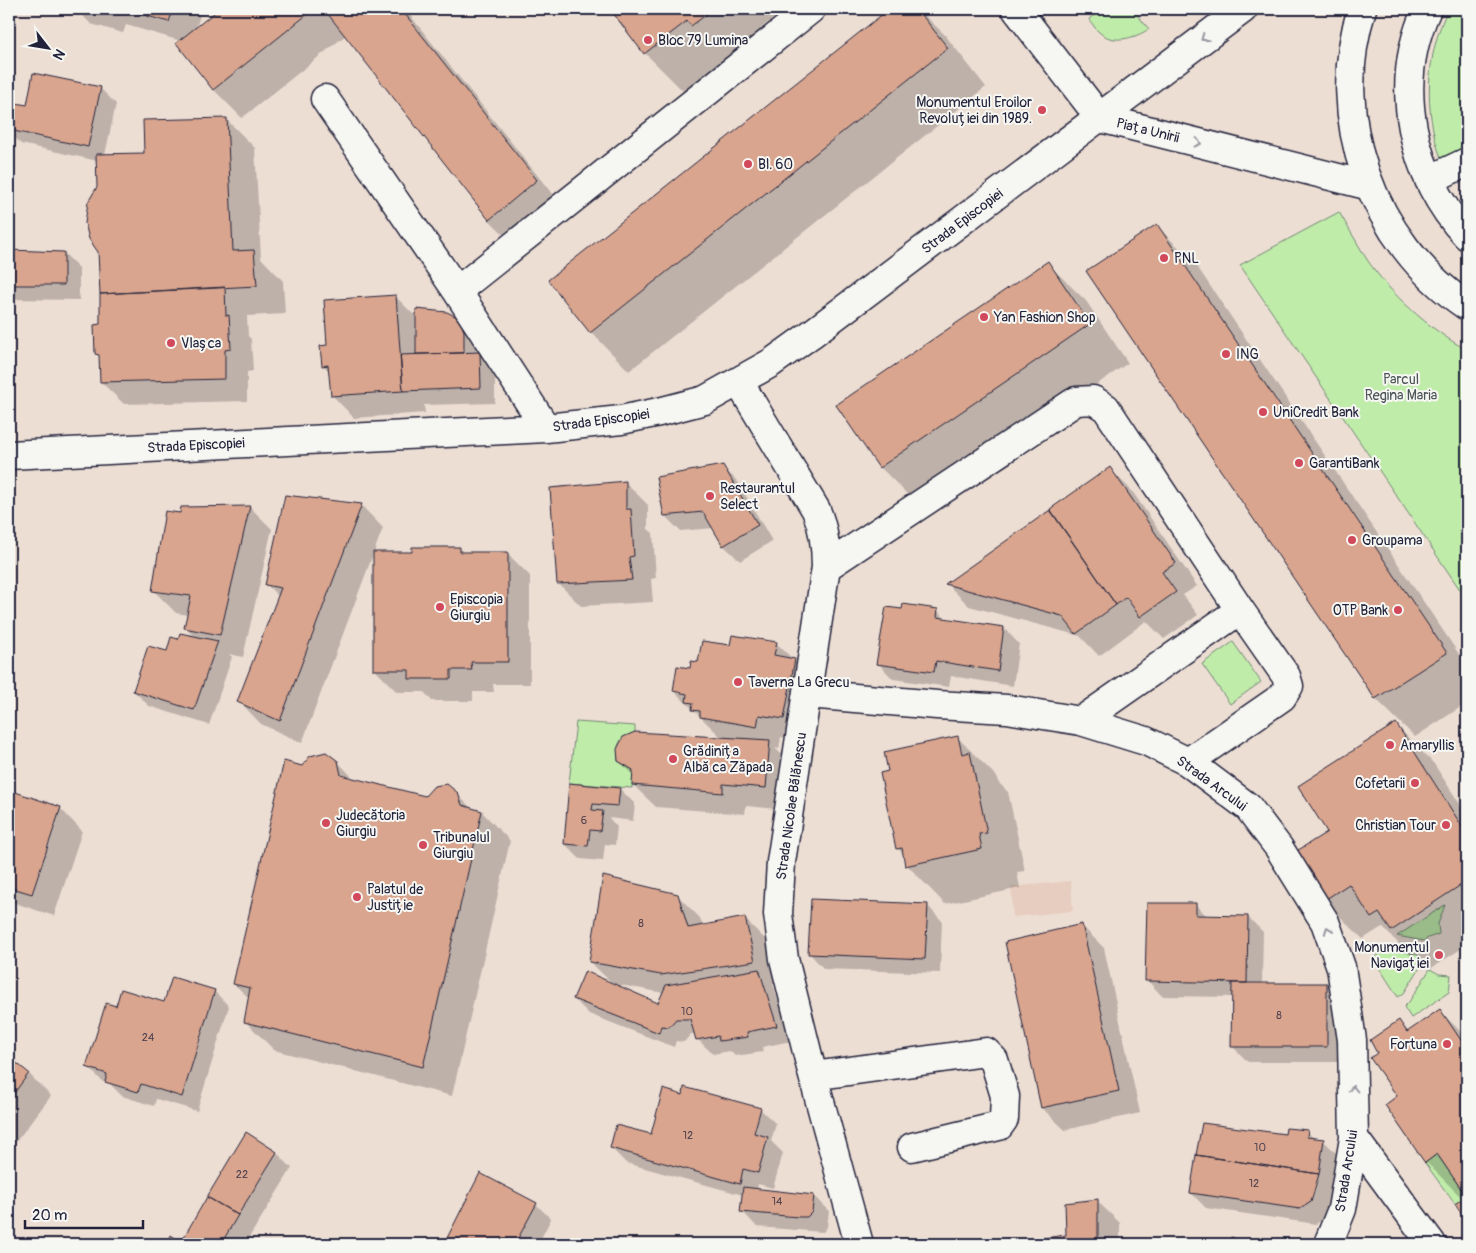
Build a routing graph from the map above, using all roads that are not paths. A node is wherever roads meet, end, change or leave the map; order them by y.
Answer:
1 (811, 9) edge
2 (1016, 9) edge
3 (1243, 9) edge
4 (1362, 9) edge
5 (1427, 9) edge
6 (326, 99) dead end
7 (1100, 118) junction
8 (1467, 162) edge
9 (1429, 180) junction
10 (1370, 186) junction
11 (1467, 236) edge
12 (457, 291) junction
13 (1467, 306) edge
14 (739, 382) junction
15 (546, 428) junction
16 (9, 454) edge
17 (826, 568) junction
18 (1240, 610) junction
19 (808, 694) junction
20 (1081, 721) junction
21 (1188, 762) junction
22 (813, 1076) junction
23 (1354, 1138) junction
24 (912, 1147) dead end
25 (859, 1244) edge
26 (1328, 1244) edge
27 (1432, 1244) edge

1 - 12 street
2 - 7 street
3 -> 7 street, Piața Unirii
4 - 10 street
5 - 9 street
6 - 12 street
7 -> 10 street, Piața Unirii
7 - 14 street, Strada Episcopiei
8 - 9 street
9 - 11 street
10 - 13 street
12 - 15 street
14 - 15 street, Strada Episcopiei
14 - 17 street, Strada Nicolae Bălănescu
15 - 16 street, Strada Episcopiei
17 - 18 street
17 - 19 street, Strada Nicolae Bălănescu
18 - 20 street
18 - 21 street
19 - 20 street, Strada Arcului
19 - 22 street, Strada Nicolae Bălănescu
20 - 21 street, Strada Arcului
23 -> 21 street, Strada Arcului
22 - 24 street
22 - 25 street, Strada Nicolae Bălănescu
23 - 26 street, Strada Arcului
23 - 27 street

